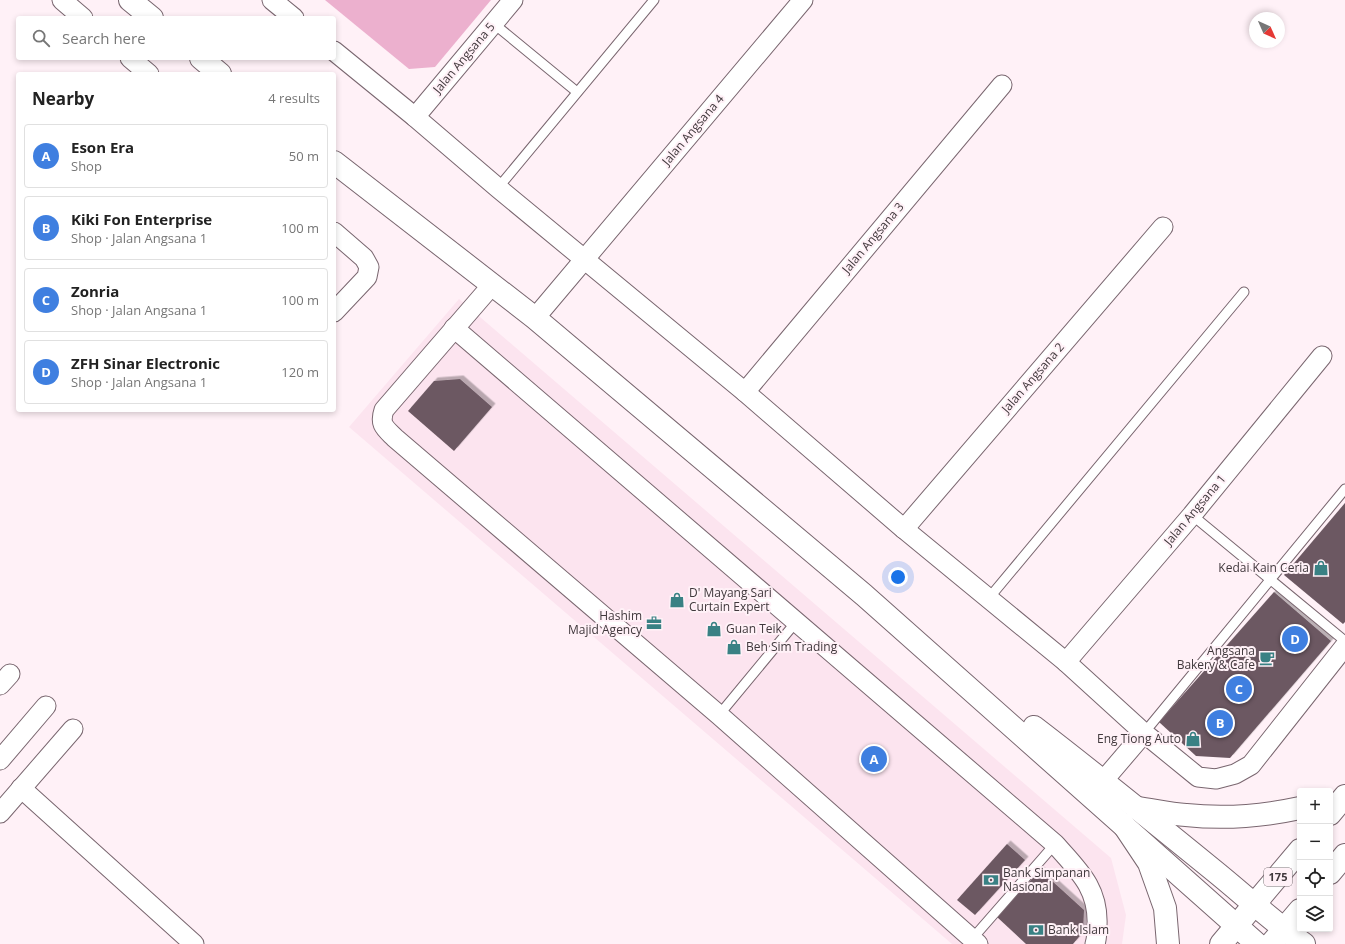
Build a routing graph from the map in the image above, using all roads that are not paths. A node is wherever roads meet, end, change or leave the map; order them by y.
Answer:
1 (62, 0) edge
2 (130, 0) edge
3 (272, 0) edge
4 (513, 0) edge
5 (654, 0) edge
6 (802, 0) edge
7 (81, 16) edge
8 (150, 16) edge
9 (292, 16) edge
10 (493, 23) junction
11 (336, 53) edge
12 (132, 60) edge
13 (203, 60) edge
14 (147, 72) edge
15 (218, 72) edge
16 (1002, 85) dead end
17 (577, 92) junction
18 (415, 117) junction
19 (336, 164) edge
20 (498, 188) junction
21 (1163, 227) dead end
22 (336, 234) edge
23 (584, 259) junction
24 (492, 285) junction
25 (1244, 292) dead end
26 (336, 310) edge
27 (535, 318) junction
28 (454, 328) junction
29 (1322, 356) dead end
30 (745, 392) junction
31 (1345, 489) edge
32 (1192, 515) junction
33 (904, 529) junction
34 (1270, 580) junction
35 (864, 595) junction
36 (989, 598) junction
37 (796, 622) junction
38 (1345, 642) edge
39 (1345, 646) edge
40 (1066, 662) junction
41 (46, 706) dead end
42 (719, 715) junction
43 (73, 729) dead end
44 (1144, 733) junction
45 (0, 760) edge
46 (1103, 781) junction
47 (1345, 786) edge
48 (21, 788) junction
49 (1333, 794) edge
50 (1345, 796) edge
51 (1297, 808) edge
52 (1333, 810) edge
53 (0, 813) edge
54 (1130, 816) junction
55 (1055, 844) junction
56 (1297, 854) edge
57 (1345, 855) edge
58 (1333, 869) edge
59 (1255, 904) junction
60 (1297, 914) edge
61 (1236, 926) junction
62 (1277, 937) edge
63 (975, 942) edge
64 (194, 944) edge
65 (1095, 944) edge
66 (1168, 944) edge
67 (1221, 944) edge
68 (1257, 944) edge
69 (1304, 944) edge

1 - 7 street
2 - 8 main road
3 - 9 street
4 - 10 street, Jalan Angsana 5
5 - 17 lane
6 - 23 street, Jalan Angsana 4
10 - 17 lane
10 - 18 street, Jalan Angsana 5
11 - 18 street
12 - 14 street
13 - 15 main road
16 - 30 street, Jalan Angsana 3
17 - 20 lane
18 - 20 street
19 - 24 main road
20 - 23 street
21 - 33 street, Jalan Angsana 2
22 - 26 street
23 - 27 street, Jalan Angsana 4
23 - 30 street
24 - 27 main road
24 - 28 street
25 - 36 lane
27 - 35 main road
28 - 37 street
28 - 42 street
29 - 32 street, Jalan Angsana 1
30 - 33 street
31 - 34 lane
32 - 34 lane
32 - 40 street, Jalan Angsana 1
33 - 36 street
34 - 38 lane
34 - 44 lane
35 - 46 main road
35 - 54 main road
36 - 40 street
37 - 42 lane
37 - 55 street
39 - 44 street
40 - 44 street
41 - 45 street
42 - 63 street
43 - 48 street
44 - 46 street
46 - 54 main road
47 - 49 main road
48 - 53 street
48 - 64 street
50 - 52 main road
51 - 54 main road
54 - 59 main road
54 - 61 main road
54 - 66 main road
55 - 63 lane
55 - 65 street
56 - 59 main road, 175
57 - 58 main road
59 - 61 main road, 175
59 - 62 main road
60 - 62 main road
61 - 67 main road, 175
61 - 68 main road
62 - 69 main road

